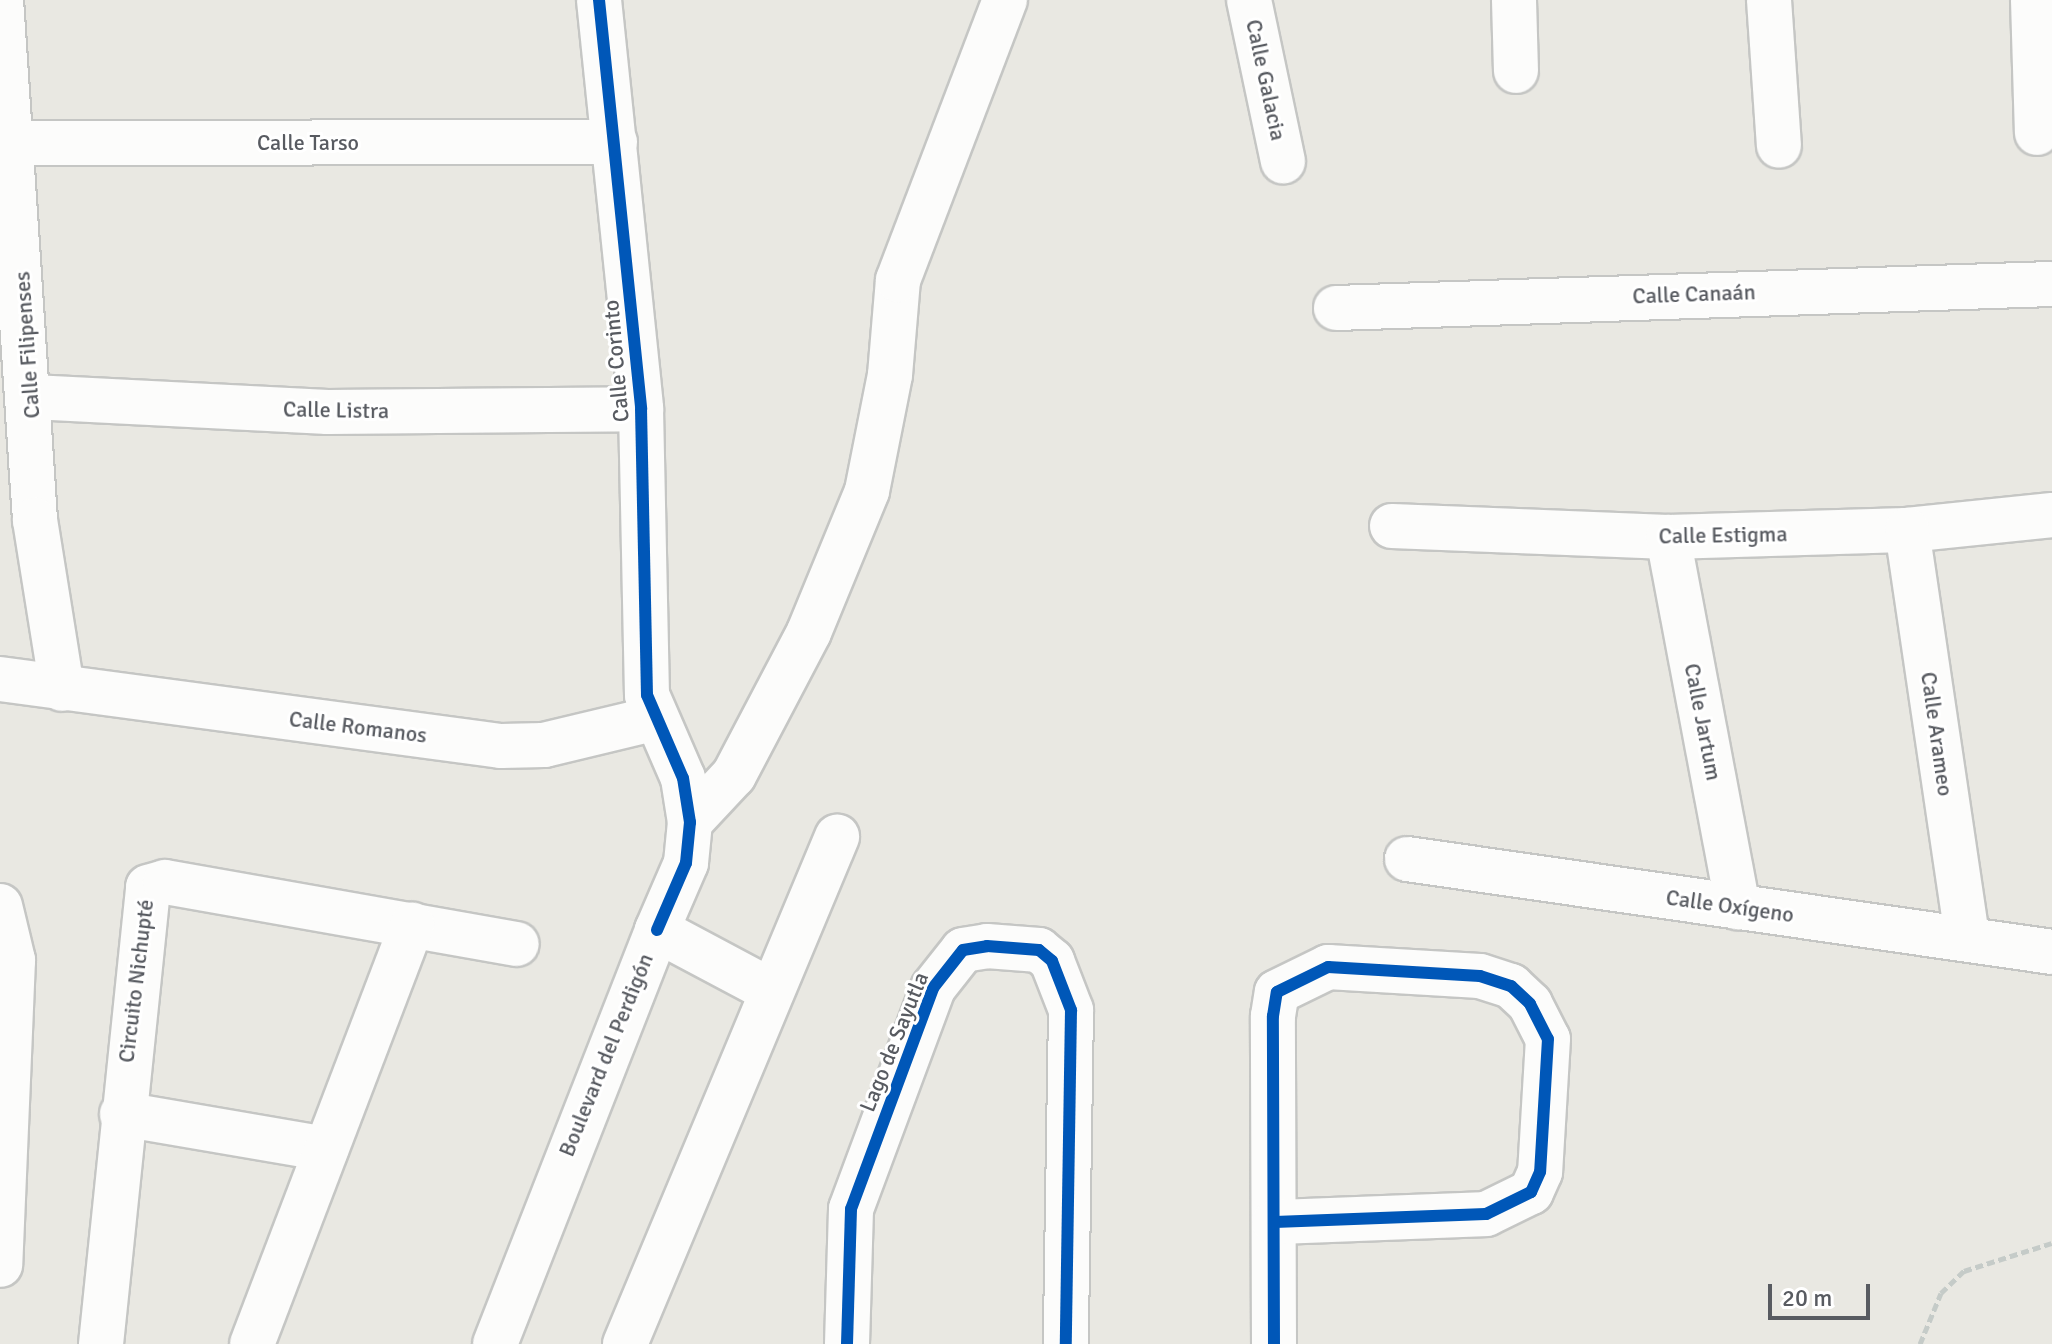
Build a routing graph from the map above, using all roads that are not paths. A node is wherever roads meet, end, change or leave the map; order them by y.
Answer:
1 (1, 0) edge
2 (599, 0) edge
3 (1005, 0) edge
4 (1249, 0) edge
5 (1514, 0) edge
6 (1769, 0) edge
7 (2033, 0) edge
8 (1516, 71) dead end
9 (2037, 133) dead end
10 (615, 142) junction
11 (7, 143) edge
12 (1779, 146) dead end
13 (1283, 161) dead end
14 (2052, 284) edge
15 (1336, 308) dead end
16 (32, 397) junction
17 (641, 409) junction
18 (2052, 515) edge
19 (1392, 526) dead end
20 (1907, 530) junction
21 (1668, 537) junction
22 (0, 679) edge
23 (62, 689) junction
24 (652, 719) junction
25 (690, 822) junction
26 (837, 837) dead end
27 (1407, 859) dead end
28 (0, 906) edge
29 (1738, 907) junction
30 (412, 925) junction
31 (657, 930) junction
32 (1967, 938) junction
33 (517, 944) dead end
34 (2052, 952) edge
35 (770, 990) junction
36 (122, 1114) junction
37 (326, 1149) junction
38 (1274, 1222) junction
39 (0, 1265) edge
40 (101, 1344) edge
41 (252, 1344) edge
42 (495, 1344) edge
43 (625, 1344) edge
44 (847, 1344) edge
45 (1066, 1344) edge
46 (1274, 1344) edge

1 - 11 street, Calle Filipenses
2 - 10 street, Calle Corinto
3 - 25 street
4 - 13 street, Calle Galacia
5 - 8 street
6 - 12 street
7 - 9 street
10 - 11 street, Calle Tarso
10 - 17 street, Calle Corinto
11 - 16 street, Calle Filipenses
14 - 15 street, Calle Canaán
16 - 17 street, Calle Listra
16 - 23 street, Calle Filipenses
17 - 24 street, Calle Corinto
18 - 20 street, Calle Estigma
19 - 21 street, Calle Estigma
20 - 21 street, Calle Estigma
20 - 32 street, Calle Arameo
21 - 29 street, Calle Jartum
22 - 23 street, Calle Romanos
23 - 24 street, Calle Romanos
24 - 25 street
25 - 31 street
26 - 35 street
27 - 29 street, Calle Oxígeno
28 - 39 street
29 - 32 street, Calle Oxígeno
30 - 33 street, Circuito Nichupté
30 - 36 street, Circuito Nichupté
30 - 37 street
31 - 35 street, Boulevard del Perdigón
31 - 42 street, Boulevard del Perdigón
32 - 34 street, Calle Oxígeno
35 - 43 street
36 - 37 street
36 - 40 street, Circuito Nichupté
37 - 41 street
38 - 38 street
38 - 46 street
44 - 45 street, Lago de Sayutla

